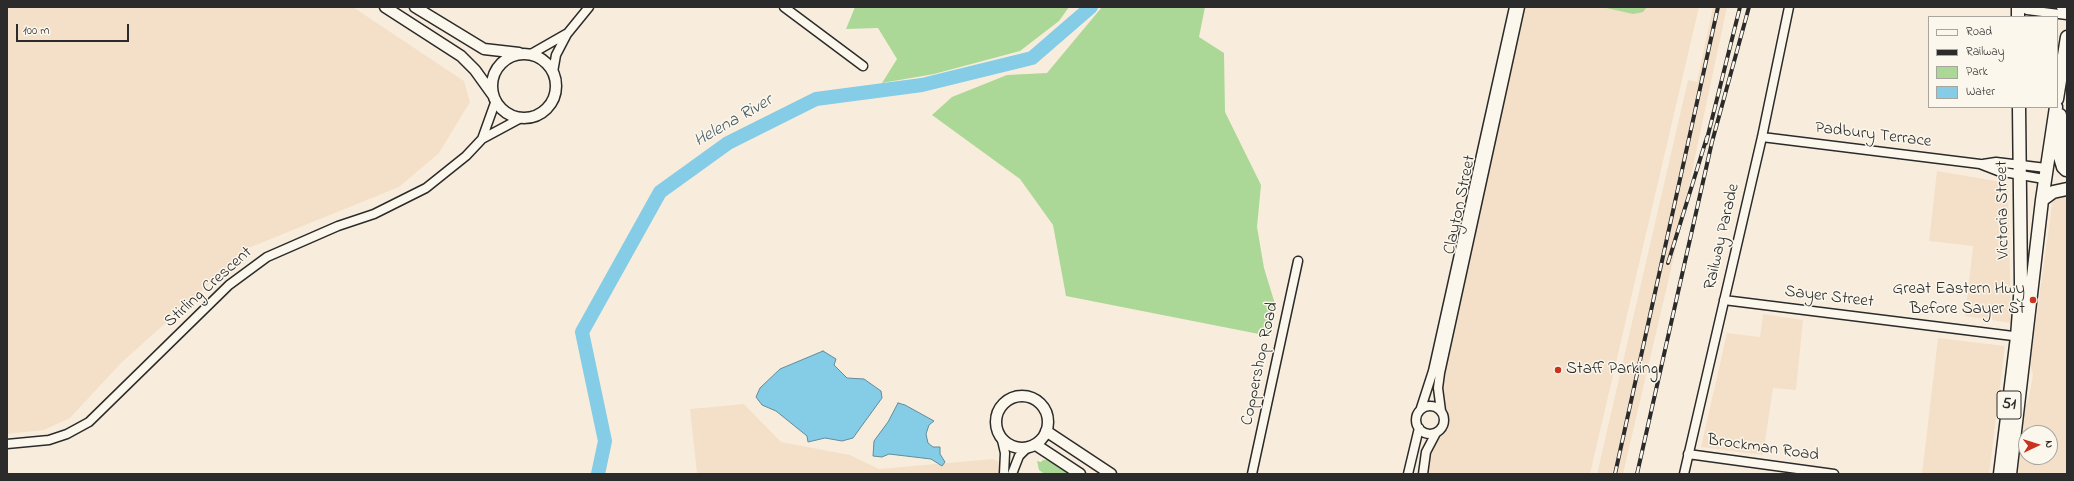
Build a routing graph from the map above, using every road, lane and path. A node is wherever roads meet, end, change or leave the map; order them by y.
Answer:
1 (385, 7) edge
2 (415, 7) edge
3 (589, 7) edge
4 (784, 7) edge
5 (1514, 7) edge
6 (1520, 7) edge
7 (1789, 7) edge
8 (2021, 7) edge
9 (2061, 7) edge
10 (2067, 8) edge
11 (2067, 15) edge
12 (567, 34) junction
13 (2067, 36) edge
14 (530, 54) junction
15 (863, 66) dead end
16 (553, 72) junction
17 (2058, 93) edge
18 (495, 100) junction
19 (2019, 108) edge
20 (2056, 108) edge
21 (2057, 108) edge
22 (521, 118) junction
23 (1762, 137) junction
24 (482, 139) junction
25 (2020, 170) junction
26 (2066, 170) edge
27 (2045, 173) junction
28 (2067, 189) edge
29 (2042, 200) junction
30 (1298, 261) dead end
31 (1724, 300) junction
32 (2021, 337) junction
33 (1421, 408) junction
34 (1441, 411) junction
35 (1419, 428) junction
36 (1046, 431) junction
37 (1436, 434) junction
38 (1002, 440) junction
39 (7, 444) edge
40 (1031, 446) junction
41 (1688, 454) junction
42 (1004, 474) edge
43 (1012, 474) edge
44 (1080, 474) edge
45 (1111, 474) edge
46 (1252, 474) edge
47 (1408, 474) edge
48 (1423, 474) edge
49 (1684, 474) edge
50 (1834, 474) edge
51 (2000, 474) edge
52 (2010, 474) edge

1 - 18 main road
2 - 14 main road
3 - 12 street
4 - 15 street
5 - 33 street, Clayton Street
6 - 34 street, Clayton Street
7 - 23 street, Railway Parade
8 - 11 street
9 - 10 street
12 - 14 street
12 - 16 street
13 - 17 highway
14 - 16 main road
14 - 18 main road
16 - 22 main road
18 - 22 main road
18 - 24 street, Stirling Crescent
19 - 25 highway, Victoria Street / 51
20 - 27 highway, 51
21 - 26 highway
22 - 24 street, Stirling Crescent
23 - 25 street, Padbury Terrace
23 - 31 street, Railway Parade
24 - 39 street, Stirling Crescent
25 - 27 street, Padbury Terrace
25 - 32 highway, Victoria Street / 51
27 - 29 highway, 51
28 - 29 highway
29 - 32 highway, 51
30 - 46 street, Coppershop Road
31 - 32 street, Sayer Street
31 - 41 street, Railway Parade
32 - 51 highway, 51
32 - 52 highway, 51
33 - 34 street
33 - 35 street
34 - 37 street
35 - 37 street
35 - 47 street
36 - 38 main road
36 - 40 main road
36 - 45 main road
37 - 48 street
38 - 40 main road
38 - 42 street
40 - 43 street
40 - 44 main road
41 - 49 street, Railway Parade
41 - 50 street, Brockman Road

